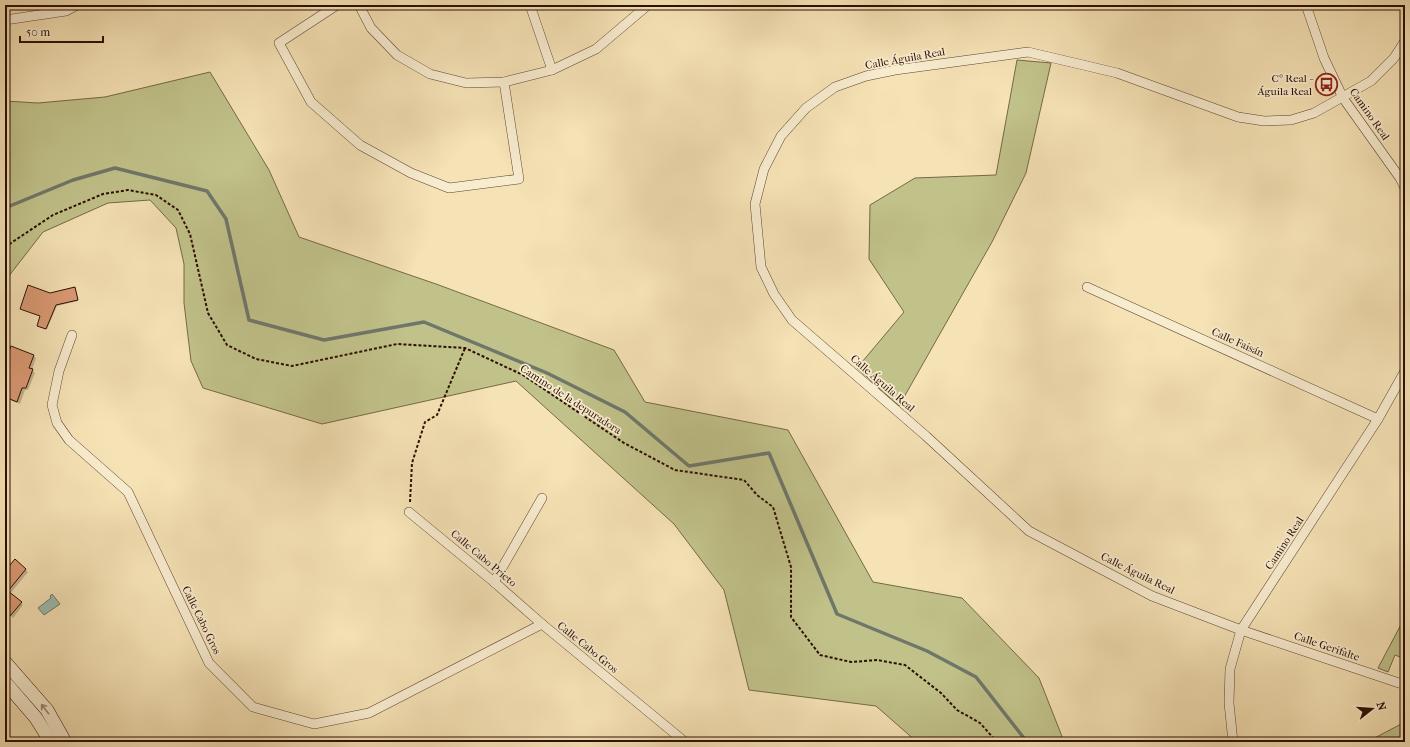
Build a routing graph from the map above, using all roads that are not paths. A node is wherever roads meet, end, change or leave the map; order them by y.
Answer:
1 (77, 5) edge
2 (337, 5) edge
3 (359, 5) edge
4 (530, 5) edge
5 (648, 5) edge
6 (1306, 5) edge
7 (5, 20) edge
8 (1405, 40) edge
9 (552, 70) junction
10 (504, 82) junction
11 (1343, 98) junction
12 (1405, 188) edge
13 (1087, 287) dead end
14 (72, 335) dead end
15 (1405, 371) edge
16 (1378, 419) junction
17 (542, 498) dead end
18 (409, 512) road end
19 (494, 582) junction
20 (542, 624) junction
21 (1241, 630) junction
22 (5, 662) edge
23 (5, 682) edge
24 (1405, 684) edge
25 (50, 742) edge
26 (65, 742) edge
27 (685, 742) edge
28 (1233, 742) edge

1 - 7 street
2 - 10 street
3 - 10 street
4 - 9 street
5 - 9 street
6 - 11 street, Camino Real
8 - 11 street, Calle Águila Real
9 - 10 street
11 - 12 street, Camino Real
11 - 21 street, Calle Águila Real
13 - 16 street, Calle Faisán
14 - 20 street, Calle Cabo Gros
15 - 16 street, Camino Real
16 - 21 street, Camino Real
17 - 19 street
18 - 19 street, Calle Cabo Prieto
19 - 20 street, Calle Cabo Prieto
20 - 27 street, Calle Cabo Gros
21 - 24 street, Calle Gerifalte
21 - 28 street, Camino Real
26 -> 22 street
23 - 25 street

